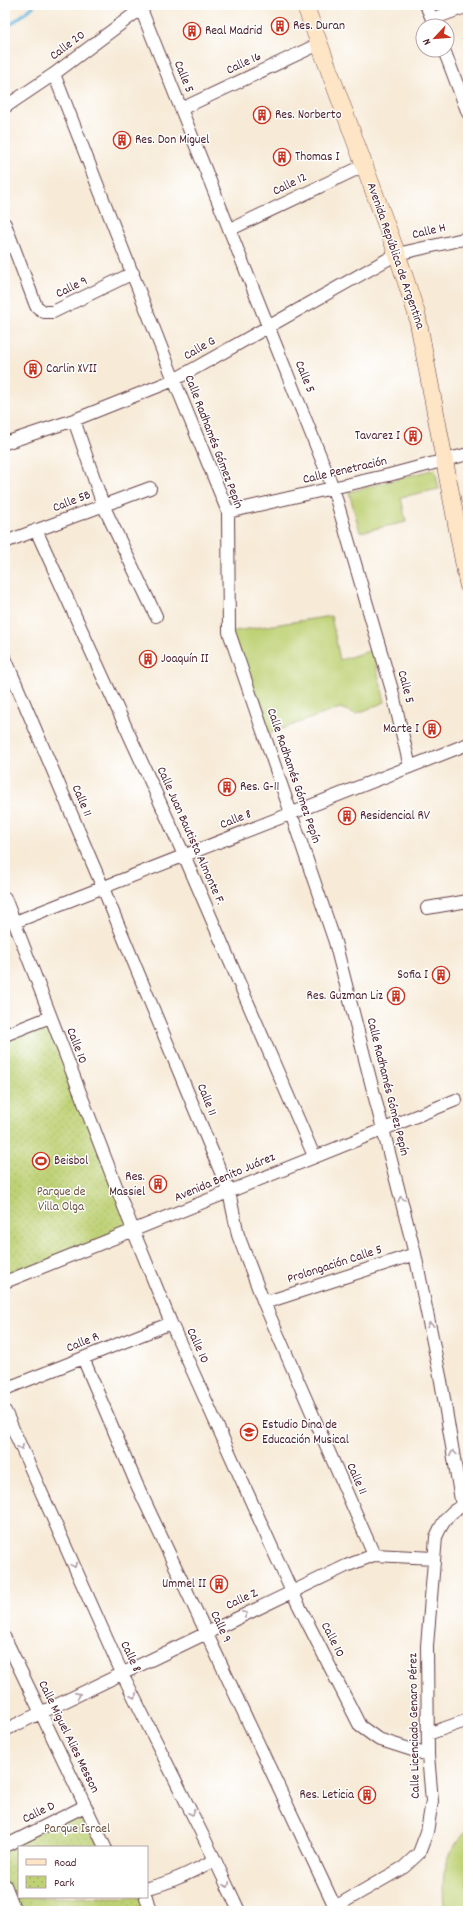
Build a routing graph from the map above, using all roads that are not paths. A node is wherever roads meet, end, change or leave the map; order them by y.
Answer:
1 (305, 5) edge
2 (426, 5) edge
3 (468, 6) edge
4 (143, 7) edge
5 (431, 18) edge
6 (443, 18) edge
7 (319, 44) junction
8 (447, 58) edge
9 (54, 74) junction
10 (5, 107) edge
11 (181, 109) junction
12 (468, 113) edge
13 (363, 166) junction
14 (5, 224) edge
15 (230, 230) junction
16 (468, 238) edge
17 (397, 254) junction
18 (133, 273) junction
19 (268, 327) junction
20 (174, 380) junction
21 (74, 420) junction
22 (5, 443) edge
23 (468, 454) edge
24 (444, 460) junction
25 (150, 488) dead end
26 (333, 488) junction
27 (103, 505) junction
28 (228, 512) junction
29 (36, 530) junction
30 (5, 542) edge
31 (465, 554) edge
32 (468, 585) edge
33 (156, 616) dead end
34 (5, 658) edge
35 (468, 744) edge
36 (410, 767) junction
37 (291, 813) junction
38 (184, 856) junction
39 (103, 888) junction
40 (5, 898) edge
41 (468, 901) edge
42 (427, 908) dead end
43 (15, 922) junction
44 (50, 1017) junction
45 (5, 1035) edge
46 (456, 1100) dead end
47 (384, 1128) junction
48 (314, 1156) junction
49 (229, 1192) junction
50 (133, 1230) junction
51 (415, 1254) junction
52 (5, 1282) edge
53 (264, 1303) junction
54 (171, 1323) junction
55 (83, 1358) junction
56 (5, 1389) edge
57 (5, 1411) edge
58 (465, 1505) edge
59 (374, 1555) junction
60 (434, 1558) junction
61 (292, 1592) junction
62 (206, 1632) junction
63 (5, 1638) edge
64 (122, 1673) junction
65 (41, 1713) junction
66 (468, 1720) edge
67 (5, 1730) edge
68 (428, 1734) junction
69 (428, 1755) junction
70 (85, 1806) junction
71 (5, 1846) edge
72 (105, 1846) edge
73 (215, 1860) junction
74 (5, 1885) edge
75 (148, 1888) edge
76 (146, 1898) edge
77 (332, 1909) edge
78 (15, 1911) edge
79 (150, 1911) edge
80 (239, 1911) edge

1 - 7 main road, Avenida República de Argentina
2 - 5 street
3 - 6 street
4 - 9 street, Calle 20
4 - 11 street, Calle 5
7 - 11 street, Calle 16
7 - 13 main road, Avenida República de Argentina
8 - 12 street
9 - 10 street, Calle 20
9 - 18 street, Calle Radhamés Gómez Pepín
11 - 15 street, Calle 5
13 - 15 street, Calle 12
13 - 17 main road, Avenida República de Argentina
14 - 18 street, Calle 9
15 - 19 street, Calle 5
16 - 17 street, Calle H
17 - 19 street, Calle G
17 - 24 main road, Avenida República de Argentina
18 - 20 street, Calle Radhamés Gómez Pepín
19 - 20 street, Calle G
19 - 26 street, Calle 5
20 - 21 street, Calle G
20 - 28 street, Calle Radhamés Gómez Pepín
21 - 22 street, Calle G
21 - 27 street
23 - 24 street, Calle Penetración
24 - 26 street, Calle Penetración
24 - 31 main road, Avenida República de Argentina
25 - 27 street, Calle 5B
26 - 28 street, Calle Penetración
26 - 36 street, Calle 5
27 - 29 street, Calle 5B
27 - 33 street
28 - 37 street, Calle Radhamés Gómez Pepín
29 - 30 street, Calle 5B
29 - 38 street, Calle Juan Bautista Almonte F.
31 - 32 main road, Avenida República de Argentina
34 - 39 street, Calle 11
35 - 36 street, Calle 8
36 - 37 street, Calle 8
37 - 38 street, Calle 8
37 - 47 street, Calle Radhamés Gómez Pepín
38 - 39 street, Calle 8
38 - 48 street, Calle Juan Bautista Almonte F.
39 - 43 street, Calle 8
39 - 49 street, Calle 11
40 - 43 street, Calle 10
41 - 42 street
43 - 44 street, Calle 10
44 - 45 street
44 - 50 street, Calle 10
46 - 47 street, Avenida Benito Juárez
47 - 48 street, Avenida Benito Juárez
51 -> 47 street, Calle Radhamés Gómez Pepín
48 - 49 street, Avenida Benito Juárez
49 - 50 street, Avenida Benito Juárez
49 - 53 street, Calle 11
50 - 52 street, Avenida Benito Juárez
50 - 54 street, Calle 10
51 - 53 street, Prolongación Calle 5
58 -> 51 street, Calle Radhamés Gómez Pepín
53 - 59 street, Calle 11
54 - 55 street, Calle R
54 - 61 street, Calle 10
55 - 56 street, Calle R
55 - 62 street, Calle 9
57 -> 64 street, Calle 8
58 - 60 street, Calle Licenciado Genaro Pérez
59 - 60 street, Calle Z
59 - 61 street, Calle Z
60 - 68 street, Calle Licenciado Genaro Pérez
62 -> 61 street, Calle Z
61 - 69 street, Calle 10
62 - 64 street, Calle Z
62 - 77 street, Calle 9
63 - 65 street, Calle Miguel Alies Messon
65 -> 64 street, Calle Z
64 -> 73 street, Calle 8
65 - 67 street, Calle Z
65 - 70 street, Calle Miguel Alies Messon
66 - 68 street
68 - 69 street, Calle Licenciado Genaro Pérez
69 - 77 street, Calle Licenciado Genaro Pérez
70 - 71 street, Calle D
70 - 72 street, Calle Miguel Alies Messon
73 - 75 street
73 -> 80 street, Calle 8
74 - 78 street
76 - 79 street

